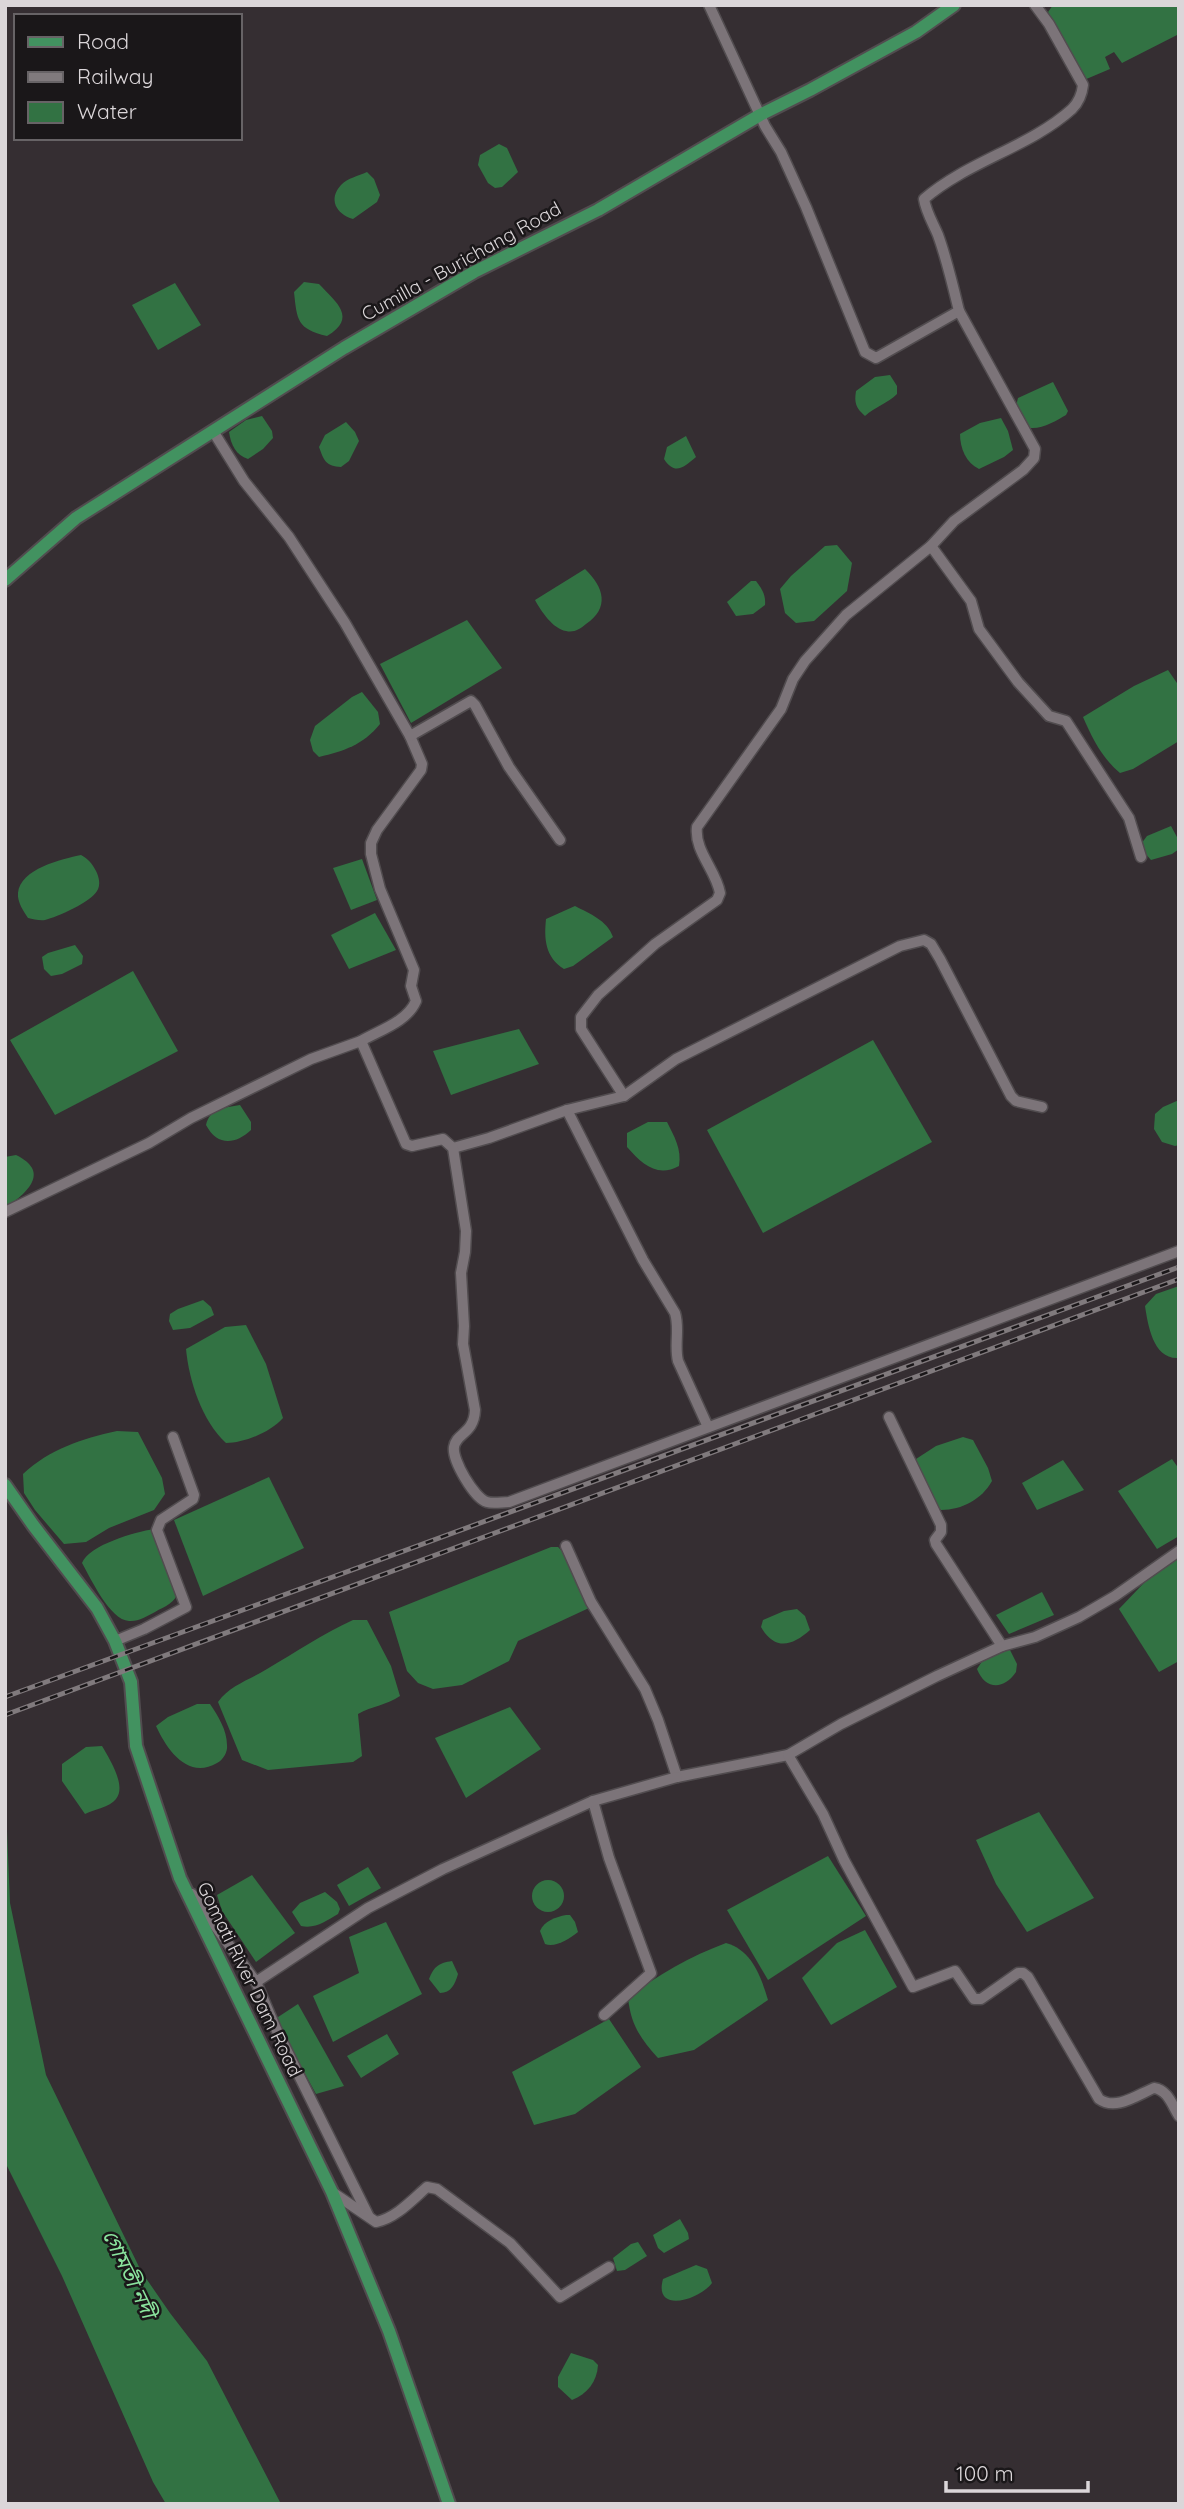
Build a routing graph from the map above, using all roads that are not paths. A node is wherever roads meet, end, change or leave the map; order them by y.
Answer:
1 (709, 5) edge
2 (954, 5) edge
3 (1035, 5) edge
4 (760, 115) junction
5 (959, 311) junction
6 (213, 431) junction
7 (931, 546) junction
8 (5, 580) edge
9 (410, 736) junction
10 (560, 840) dead end
11 (1141, 857) dead end
12 (361, 1041) junction
13 (624, 1096) junction
14 (1042, 1107) dead end
15 (567, 1110) junction
16 (453, 1148) junction
17 (5, 1212) edge
18 (1179, 1251) edge
19 (889, 1417) dead end
20 (708, 1427) junction
21 (173, 1437) dead end
22 (5, 1485) edge
23 (565, 1546) dead end
24 (1179, 1551) edge
25 (115, 1641) junction
26 (1002, 1646) junction
27 (788, 1755) junction
28 (677, 1777) junction
29 (593, 1801) junction
30 (180, 1878) junction
31 (256, 1982) junction
32 (604, 2015) dead end
33 (1179, 2116) edge
34 (332, 2192) junction
35 (369, 2218) junction
36 (609, 2267) dead end
37 (449, 2504) edge

1 - 4 street
2 - 4 main road, Cumilla - Burichang Road
3 - 5 street
4 - 5 street
4 - 6 main road, Cumilla - Burichang Road
5 - 7 street
6 - 8 main road, Cumilla - Burichang Road
6 - 9 street
7 - 11 street
7 - 13 street
9 - 10 street
9 - 12 street
12 - 16 street
12 - 17 street
13 - 14 street
13 - 15 street
15 - 16 street
15 - 20 street
16 - 20 street
18 - 20 street
19 - 26 street
21 - 25 street
22 - 25 main road, Gomati River Dam Road
23 - 28 street
24 - 26 street
25 - 30 main road, Gomati River Dam Road
26 - 27 street
27 - 28 street
27 - 33 street
28 - 29 street
29 - 31 street
29 - 32 street
30 - 31 street
30 - 34 main road, Gomati River Dam Road
31 - 35 street
34 - 35 street
34 - 37 main road, Gomati River Dam Road
35 - 36 street

